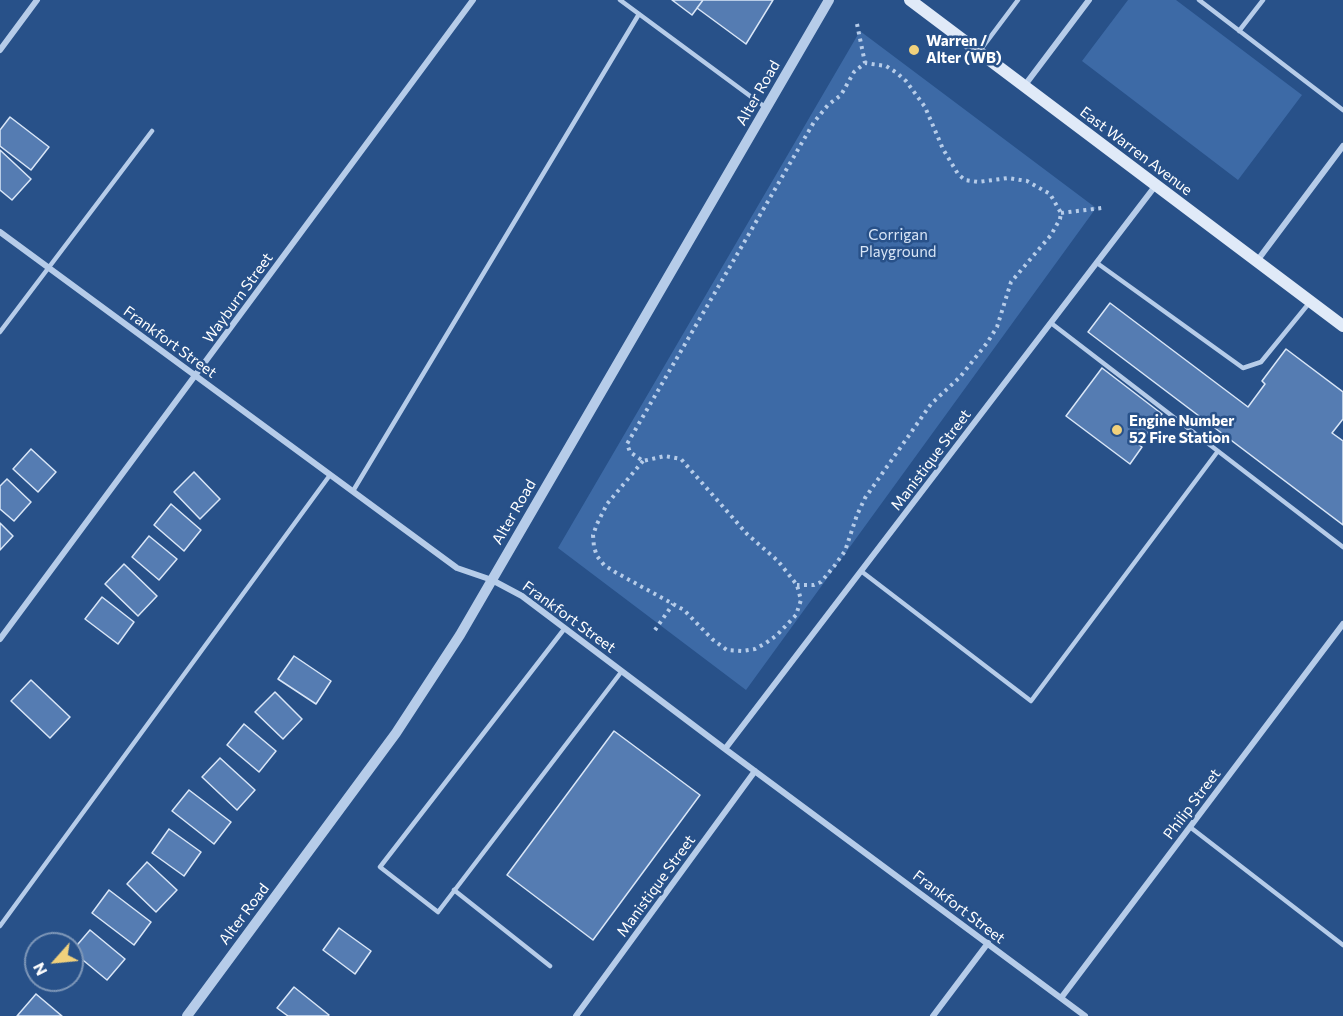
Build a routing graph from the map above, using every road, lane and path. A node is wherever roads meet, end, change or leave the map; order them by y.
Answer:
1 (37, 0) edge
2 (473, 0) edge
3 (620, 0) edge
4 (829, 0) edge
5 (1018, 0) edge
6 (1199, 0) edge
7 (1263, 0) edge
8 (1085, 1) edge
9 (916, 2) edge
10 (639, 14) junction
11 (858, 24) dead end
12 (1239, 31) junction
13 (0, 50) edge
14 (979, 52) junction
15 (865, 63) junction
16 (1025, 85) junction
17 (767, 108) junction
18 (1343, 111) edge
19 (152, 131) dead end
20 (1343, 146) edge
21 (1156, 185) junction
22 (1102, 208) dead end
23 (1061, 213) junction
24 (0, 232) edge
25 (1256, 261) junction
26 (1097, 263) junction
27 (48, 267) junction
28 (1310, 302) junction
29 (1051, 323) junction
30 (1343, 326) edge
31 (0, 332) edge
32 (195, 375) junction
33 (1218, 451) junction
34 (643, 461) junction
35 (330, 475) junction
36 (353, 491) junction
37 (1343, 547) edge
38 (861, 571) junction
39 (492, 580) junction
40 (796, 585) junction
41 (673, 604) junction
42 (1343, 624) edge
43 (565, 628) junction
44 (655, 630) dead end
45 (0, 639) edge
46 (622, 671) junction
47 (725, 749) junction
48 (754, 771) junction
49 (1190, 826) junction
50 (454, 890) junction
51 (0, 927) edge
52 (988, 943) junction
53 (1343, 945) edge
54 (550, 966) dead end
55 (1060, 998) junction
56 (187, 1016) edge
57 (576, 1016) edge
58 (933, 1016) edge
59 (1085, 1016) edge

1 - 13 street
2 - 32 street, Wayburn Street
3 - 10 lane
4 - 17 street, Alter Road
5 - 14 lane
6 - 12 lane
7 - 12 lane
8 - 16 street
9 - 14 main road, East Warren Avenue
10 - 17 lane
10 - 36 lane
11 - 15 path
12 - 18 lane
14 - 16 main road, East Warren Avenue
15 - 23 path
15 - 34 path
16 - 21 main road, East Warren Avenue
17 - 39 street, Alter Road
19 - 27 lane
20 - 25 street
21 - 25 main road, East Warren Avenue
21 - 26 street, Manistique Street
22 - 23 path
23 - 40 path
24 - 27 street, Frankfort Street
25 - 28 main road, East Warren Avenue
26 - 28 lane
26 - 29 street, Manistique Street
27 - 31 lane
27 - 32 street, Frankfort Street
28 - 30 main road, East Warren Avenue
29 - 33 lane
29 - 38 street, Manistique Street
32 - 35 street, Frankfort Street
32 - 45 street, Wayburn Street
33 - 37 lane
33 - 38 lane
34 - 40 path
34 - 41 path
35 - 36 street, Frankfort Street
35 - 51 lane
36 - 39 street, Frankfort Street
38 - 47 street, Manistique Street
39 - 43 street, Frankfort Street
39 - 56 street, Alter Road
40 - 41 path
41 - 44 path
42 - 49 street, Philip Street
43 - 46 street, Frankfort Street
43 - 50 lane
46 - 47 street, Frankfort Street
46 - 50 lane
47 - 48 street, Frankfort Street
48 - 52 street, Frankfort Street
48 - 57 street, Manistique Street
49 - 53 lane
49 - 55 street, Philip Street
50 - 54 lane
52 - 55 street, Frankfort Street
52 - 58 street
55 - 59 street, Frankfort Street

